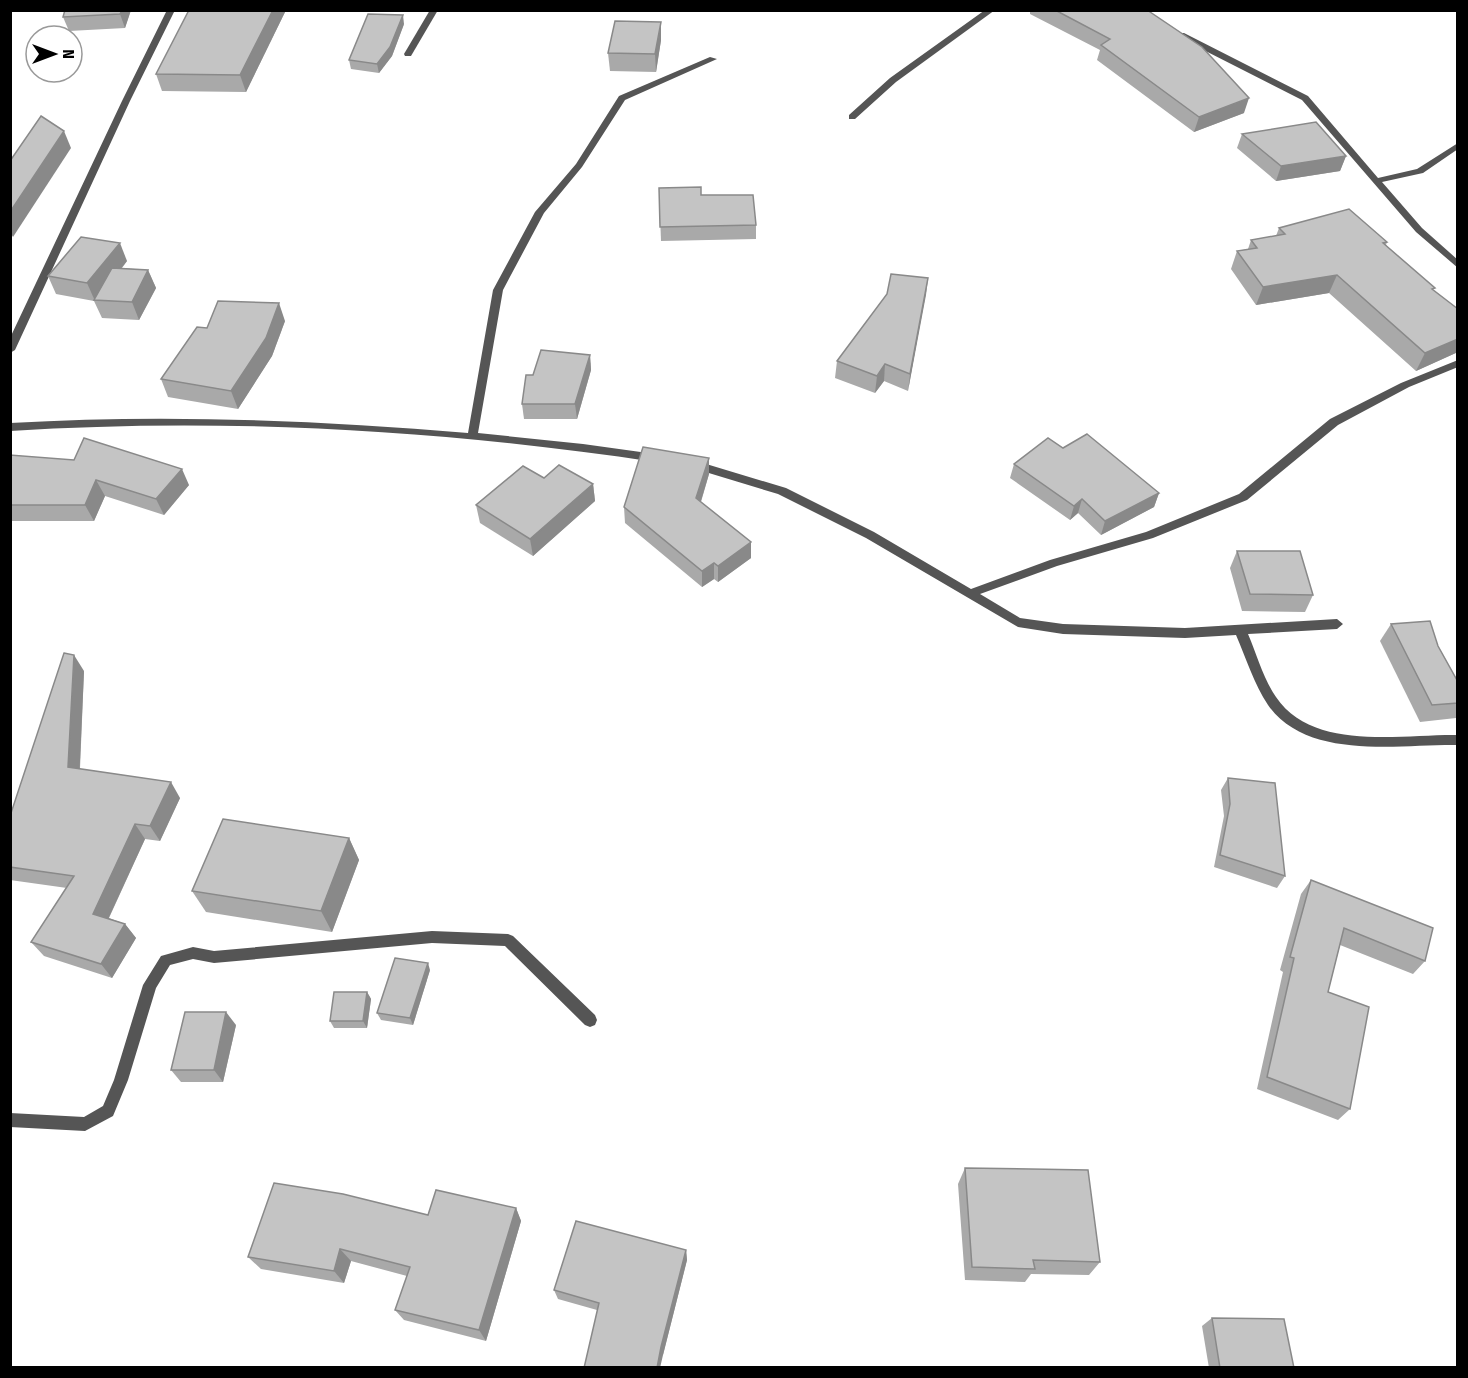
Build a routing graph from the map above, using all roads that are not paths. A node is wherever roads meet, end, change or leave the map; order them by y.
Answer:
1 (171, 10) edge
2 (434, 10) edge
3 (991, 10) edge
4 (1169, 30) edge
5 (408, 54) dead end
6 (713, 59) dead end
7 (852, 117) dead end
8 (1458, 145) edge
9 (1375, 181) junction
10 (1458, 265) edge
11 (10, 350) edge
12 (1458, 363) edge
13 (10, 427) edge
14 (472, 437) junction
15 (972, 593) junction
16 (1337, 624) dead end
17 (1240, 630) junction
18 (1458, 740) edge
19 (590, 1020) dead end
20 (10, 1120) edge

1 - 11 street
2 - 5 street
3 - 7 street
4 - 9 street
6 - 14 street
8 - 9 street
9 - 10 street
12 - 15 street
13 - 14 street
14 - 15 street
15 - 17 street
16 - 17 street
17 - 18 street
19 - 20 street

